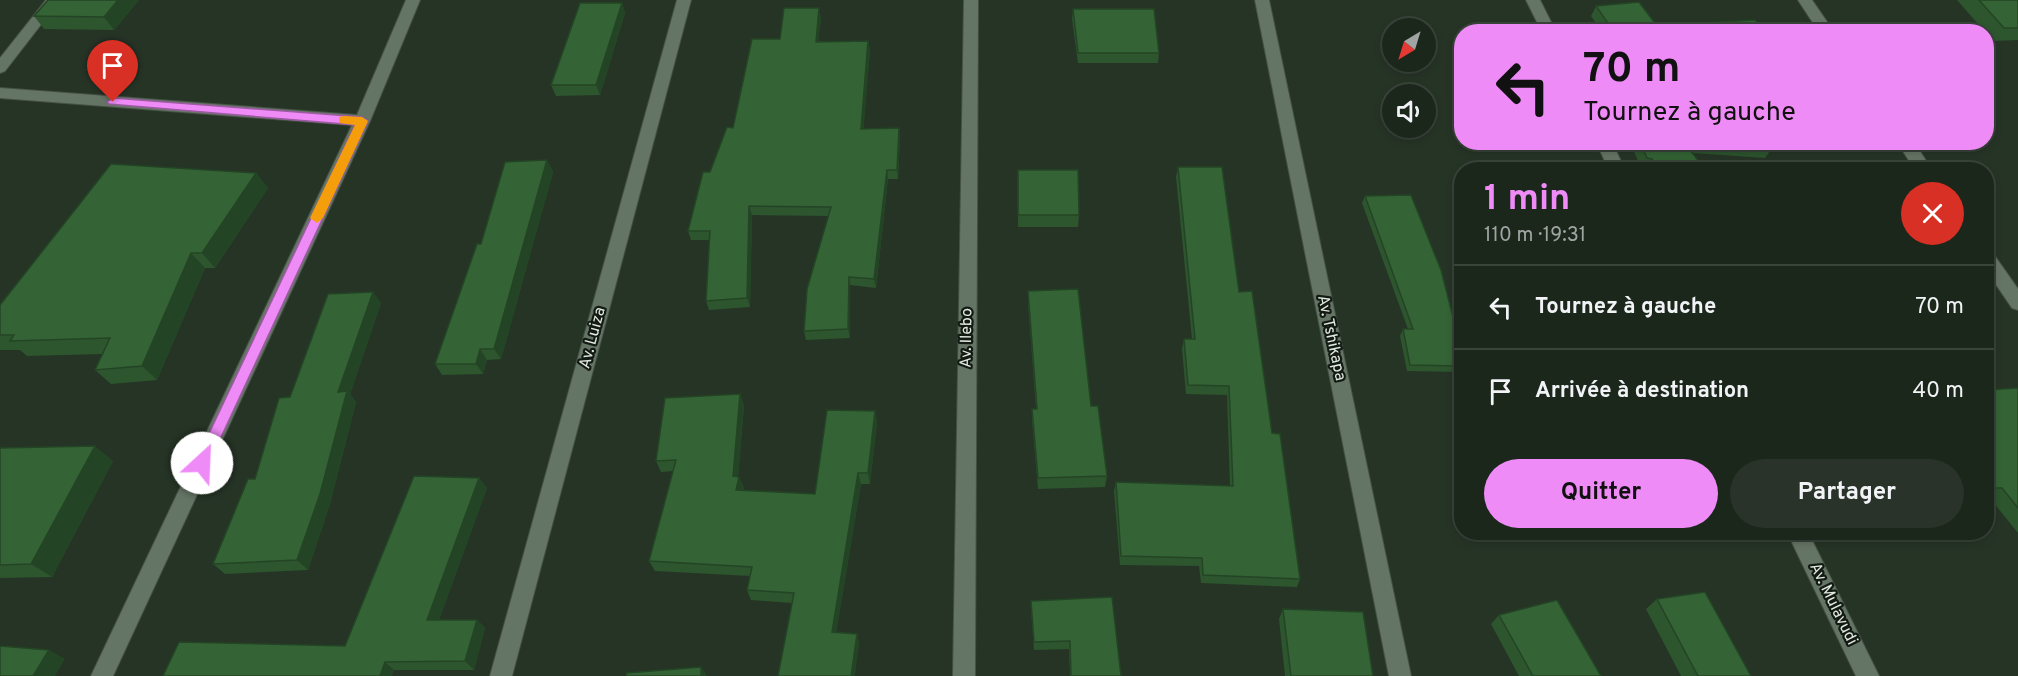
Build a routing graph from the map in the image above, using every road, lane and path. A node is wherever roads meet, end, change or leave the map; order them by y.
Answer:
1 (52, 0) edge
2 (413, 0) edge
3 (684, 0) edge
4 (971, 0) edge
5 (1262, 0) edge
6 (1533, 0) edge
7 (1805, 0) edge
8 (1545, 24) edge
9 (1822, 24) edge
10 (0, 68) edge
11 (0, 93) edge
12 (362, 121) junction
13 (1994, 268) edge
14 (2018, 303) edge
15 (1801, 540) edge
16 (102, 676) edge
17 (501, 676) edge
18 (964, 676) edge
19 (1400, 676) edge
20 (1868, 676) edge

1 - 10 street
2 - 12 street
3 - 17 street, Av. Luiza
4 - 18 street, Av. Ilebo
5 - 19 street, Av. Tshikapa
6 - 8 street
7 - 9 street
11 - 12 street
12 - 16 street
13 - 14 street
15 - 20 street, Av. Mulavudi

